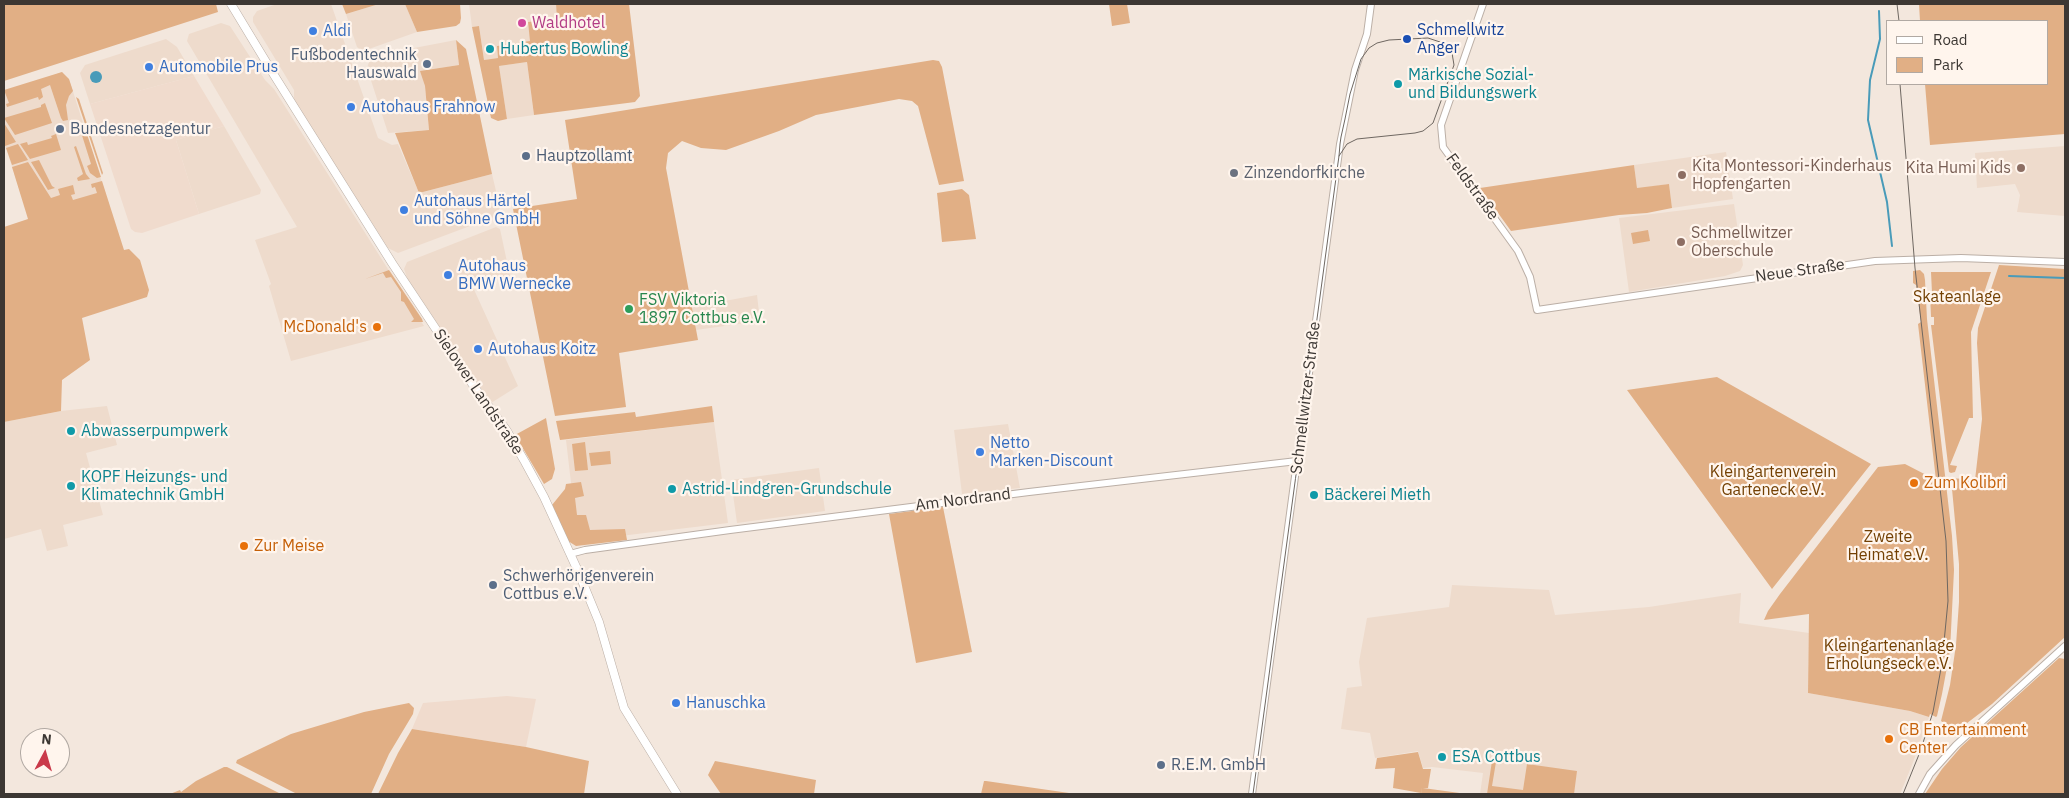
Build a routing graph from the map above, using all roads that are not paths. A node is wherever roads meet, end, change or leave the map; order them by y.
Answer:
1 (1371, 4) edge
2 (1483, 4) edge
3 (233, 7) edge
4 (2065, 262) edge
5 (1537, 310) joint
6 (1297, 461) junction
7 (570, 554) junction
8 (2065, 646) edge
9 (676, 794) edge
10 (1252, 794) edge
11 (1919, 794) edge

1 - 6 street, Schmellwitzer Straße
2 - 5 street, Feldstraße
3 - 7 main road, Sielower Landstraße
4 - 5 street, Neue Straße
6 - 7 street, Am Nordrand
6 - 10 street, Schmellwitzer Straße
7 - 9 main road, Sielower Landstraße
8 - 11 street

